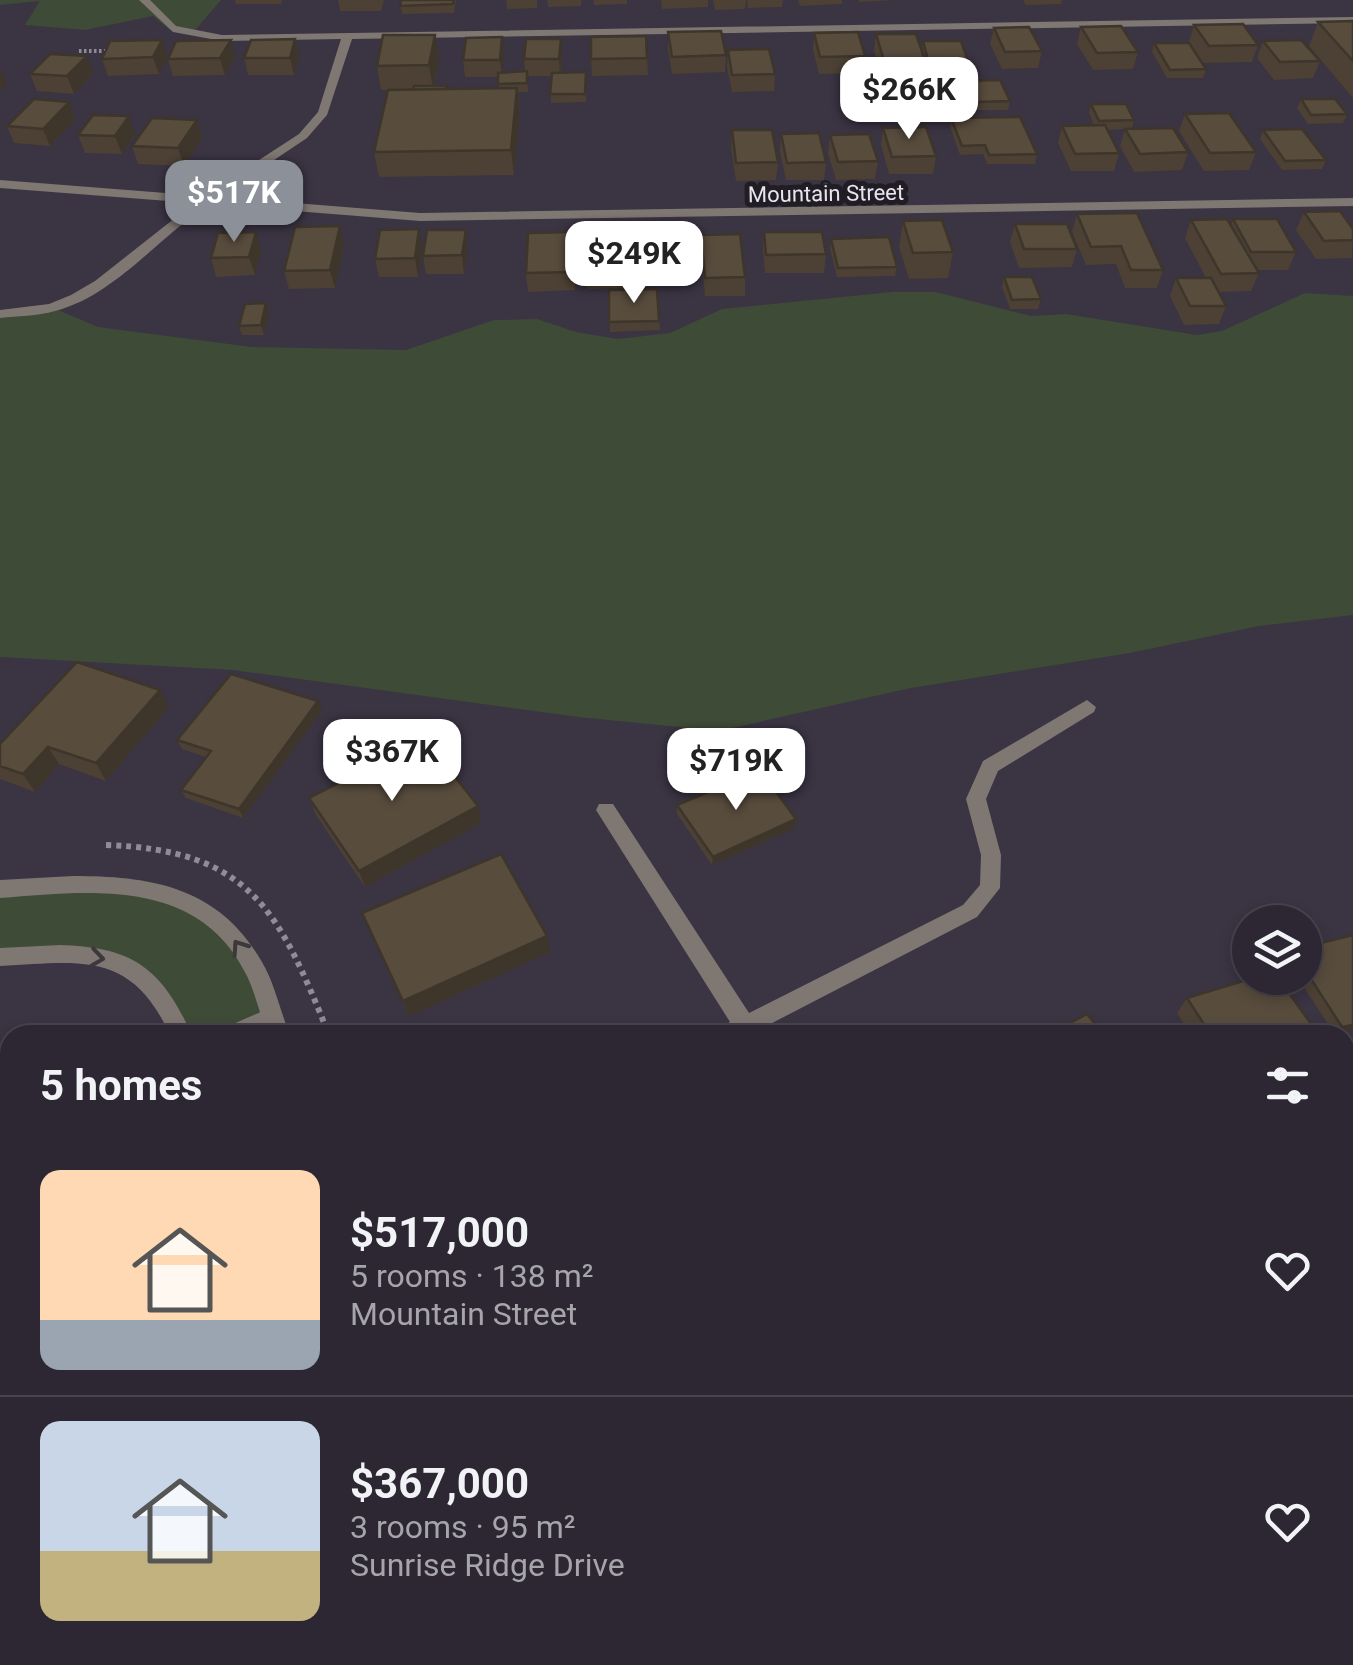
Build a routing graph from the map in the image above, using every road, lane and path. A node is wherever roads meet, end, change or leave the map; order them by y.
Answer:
1 (145, 2) edge
2 (1353, 20) edge
3 (348, 34) junction
4 (0, 184) edge
5 (206, 198) junction
6 (1353, 202) edge
7 (0, 314) edge
8 (1087, 706) dead end
9 (606, 810) dead end
10 (0, 889) edge
11 (0, 956) edge
12 (177, 1025) edge
13 (275, 1025) edge
14 (733, 1025) edge
15 (746, 1025) edge

1 - 3 street
2 - 3 street
3 - 5 street
4 - 5 street, Mountain Street
5 - 6 street, Mountain Street
5 - 7 street
8 - 15 street
9 - 14 street
13 -> 10 street
11 -> 12 street

